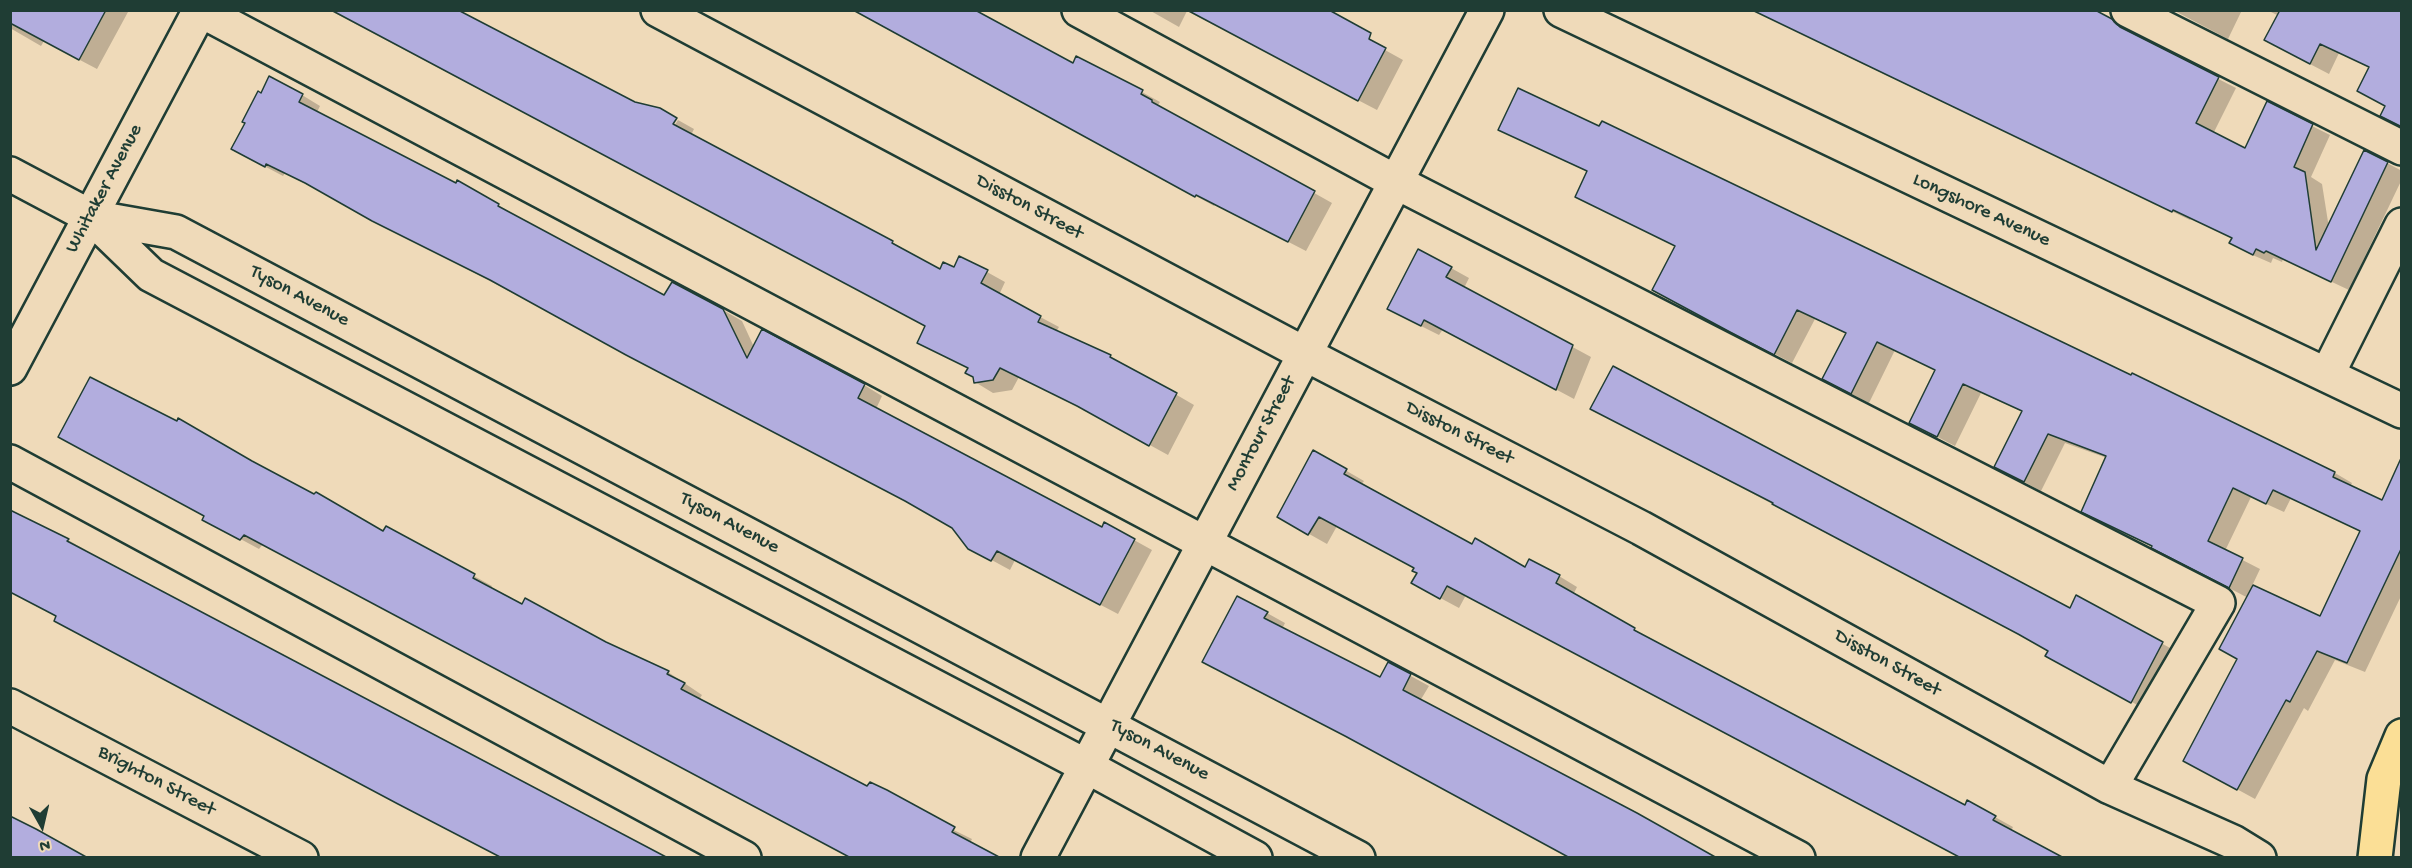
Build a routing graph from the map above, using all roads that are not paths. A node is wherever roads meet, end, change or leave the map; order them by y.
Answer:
1 (200, 10) edge
2 (658, 10) edge
3 (1079, 10) edge
4 (1487, 10) edge
5 (1561, 10) edge
6 (2128, 10) edge
7 (2402, 148) edge
8 (10, 174) edge
9 (1396, 182) junction
10 (91, 217) junction
11 (2402, 225) edge
12 (1305, 354) junction
13 (10, 368) edge
14 (2327, 375) junction
15 (2402, 411) edge
16 (10, 462) edge
17 (612, 462) junction
18 (589, 505) junction
19 (1205, 543) junction
20 (10, 705) edge
21 (1109, 724) junction
22 (2402, 736) edge
23 (1086, 766) junction
24 (2110, 787) junction
25 (301, 858) edge
26 (744, 858) edge
27 (1038, 858) edge
28 (1255, 858) edge
29 (1358, 858) edge
30 (1798, 858) edge
31 (2259, 858) edge
32 (2375, 858) edge

1 - 10 street, Whitaker Avenue
1 - 19 street
2 - 12 street, Disston Street
3 - 9 street
4 - 9 street, Montour Street
5 - 14 street, Longshore Avenue
6 - 7 street
8 - 10 street, Tyson Avenue
9 - 12 street, Montour Street
9 - 24 street
10 - 13 street, Whitaker Avenue
10 - 17 street, Tyson Avenue
10 - 18 street, Tyson Avenue
11 - 14 street
12 - 19 street, Montour Street
12 - 24 street, Disston Street
14 - 15 street, Longshore Avenue
16 - 26 street
17 - 18 street
17 - 21 street, Tyson Avenue
18 - 23 street, Tyson Avenue
19 - 21 street, Montour Street
19 - 30 street
20 - 25 street, Brighton Street
21 - 23 street, Montour Street
21 - 29 street, Tyson Avenue
22 - 32 main road
23 - 27 street, Montour Street
23 - 28 street, Tyson Avenue
24 - 31 street, Disston Street

